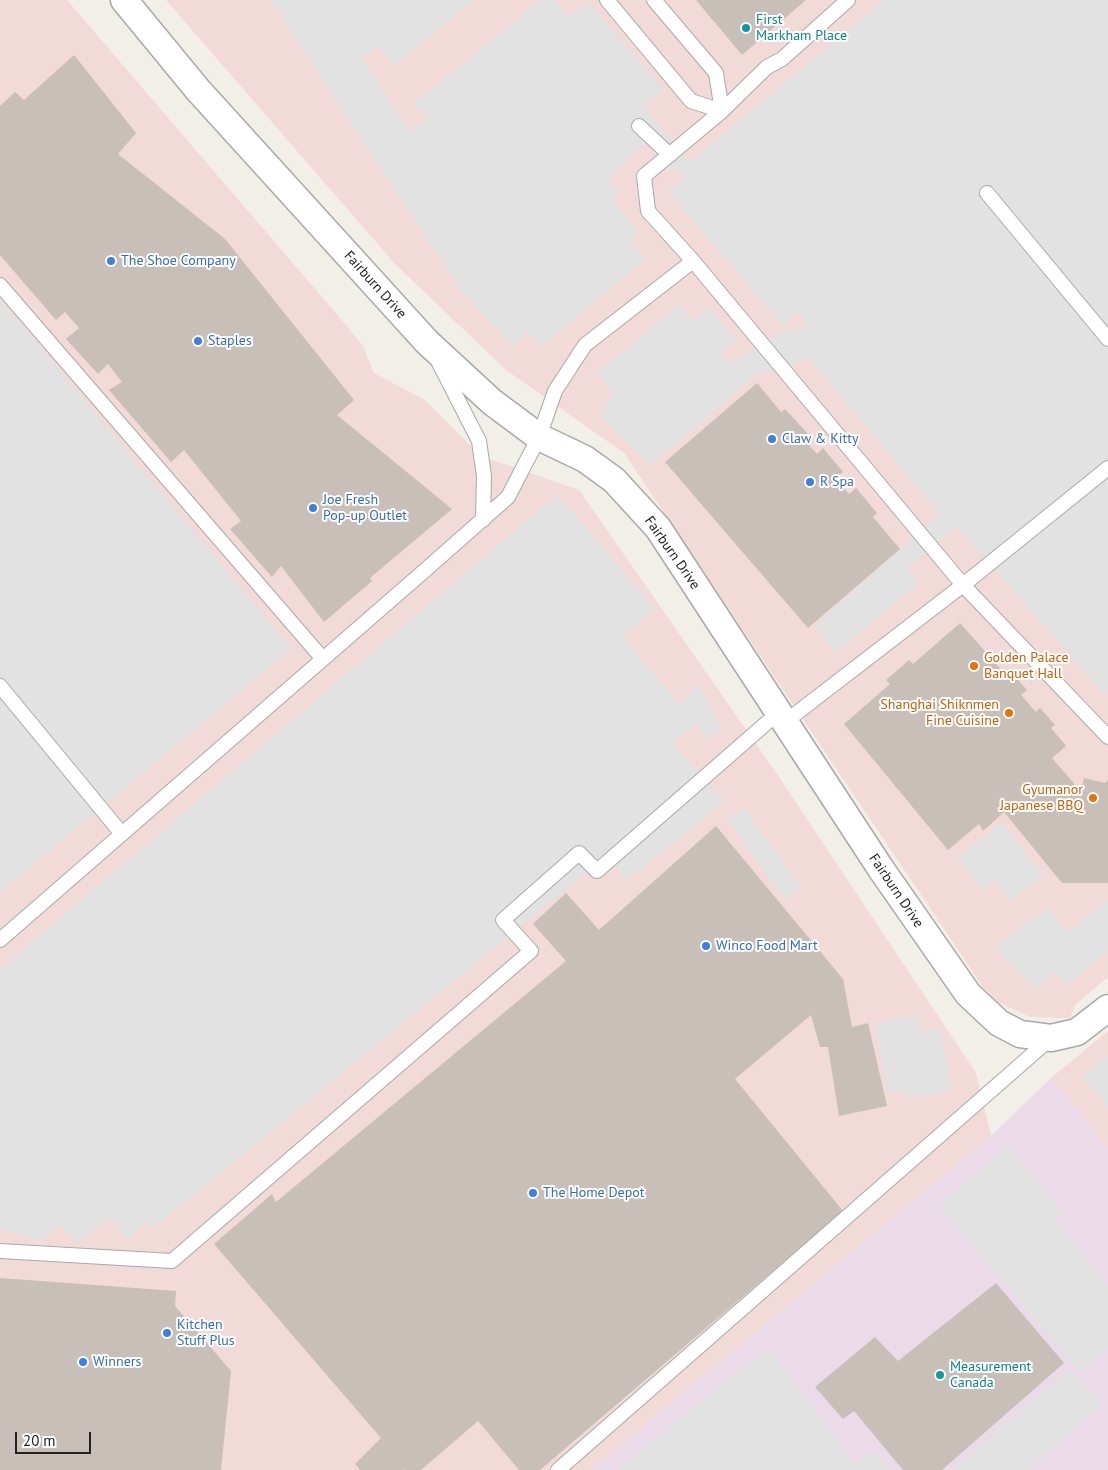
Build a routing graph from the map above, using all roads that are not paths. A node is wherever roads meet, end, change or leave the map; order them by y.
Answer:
1 (124, 0) edge
2 (607, 0) edge
3 (654, 0) edge
4 (848, 0) edge
5 (722, 111) junction
6 (639, 126) dead end
7 (670, 154) junction
8 (987, 193) dead end
9 (693, 260) junction
10 (0, 284) edge
11 (1108, 339) edge
12 (427, 342) junction
13 (539, 437) junction
14 (1108, 468) edge
15 (483, 520) junction
16 (963, 585) junction
17 (323, 659) junction
18 (0, 686) edge
19 (781, 717) junction
20 (1108, 737) edge
21 (122, 834) junction
22 (0, 940) edge
23 (1108, 1008) edge
24 (1051, 1038) junction
25 (0, 1251) edge
26 (558, 1470) edge

1 - 12 street, Fairburn Drive
2 - 5 lane
3 - 5 lane
4 - 5 lane
5 - 7 lane
6 - 7 lane
7 - 9 lane
8 - 11 lane
9 - 13 lane
9 - 16 lane
10 - 17 lane
12 - 13 street, Fairburn Drive
12 - 15 lane
13 - 15 lane
13 - 19 street, Fairburn Drive
14 - 16 lane
15 - 17 lane
16 - 19 lane
16 - 20 lane
17 - 21 lane
18 - 21 lane
19 - 24 street, Fairburn Drive
19 - 25 lane
21 - 22 lane
23 - 24 street, Fairburn Drive
24 - 26 lane

